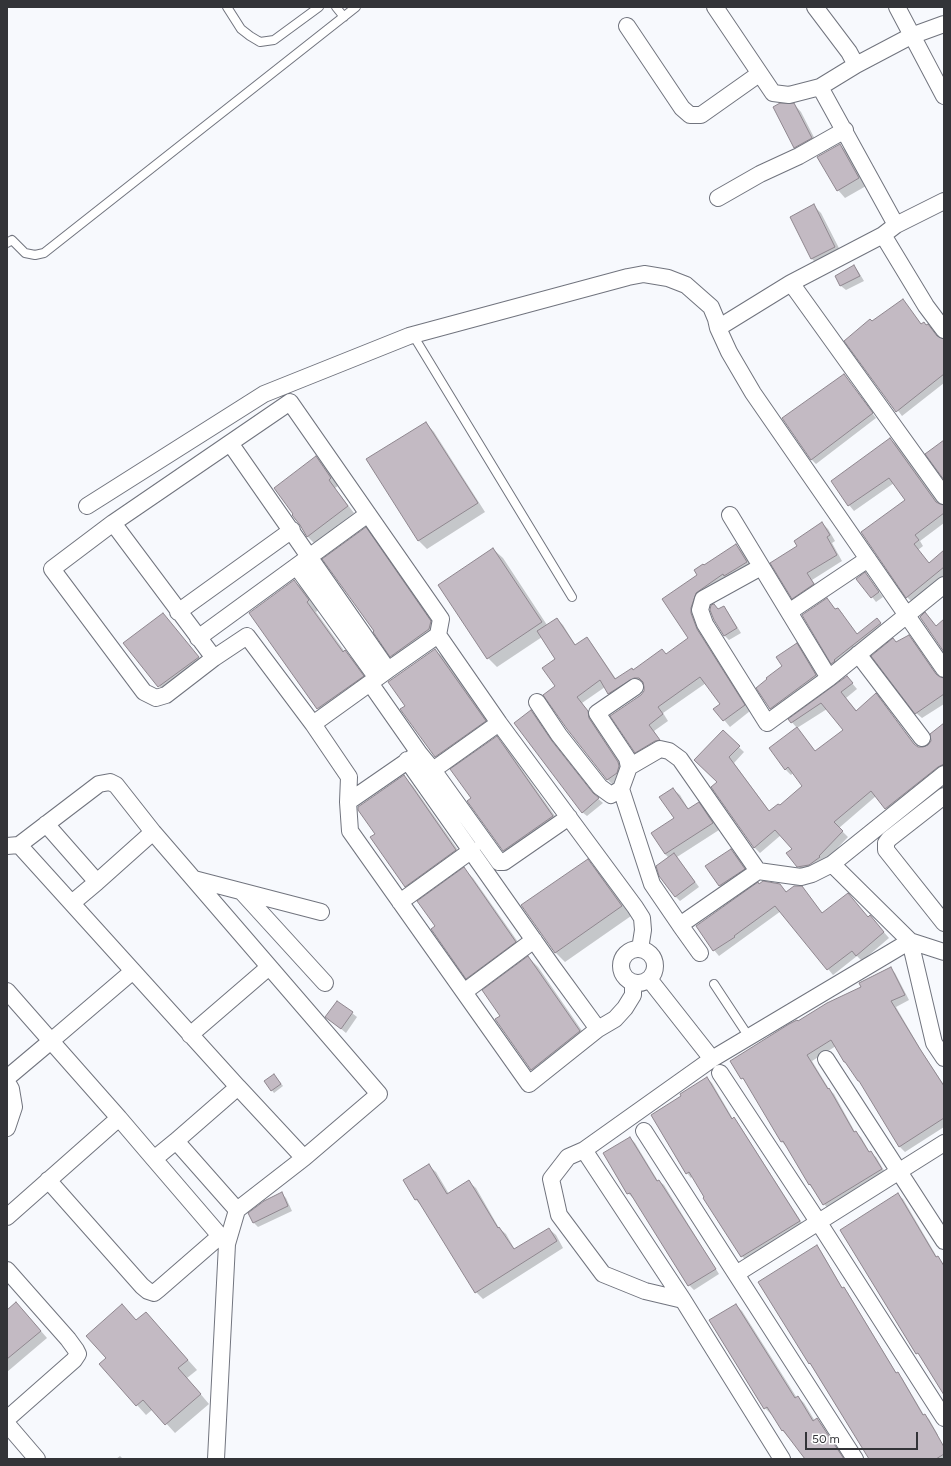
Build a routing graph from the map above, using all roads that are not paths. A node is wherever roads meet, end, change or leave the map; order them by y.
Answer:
1 (227, 7) edge
2 (319, 7) edge
3 (336, 7) edge
4 (356, 7) edge
5 (715, 7) edge
6 (815, 7) edge
7 (897, 7) edge
8 (344, 17) junction
9 (944, 24) edge
10 (627, 26) dead end
11 (911, 36) junction
12 (856, 65) junction
13 (759, 74) junction
14 (820, 87) junction
15 (944, 96) edge
16 (845, 130) junction
17 (718, 198) dead end
18 (944, 201) edge
19 (896, 225) junction
20 (883, 235) junction
21 (8, 239) edge
22 (791, 283) junction
23 (939, 312) edge
24 (718, 328) junction
25 (944, 330) edge
26 (413, 335) junction
27 (209, 429) junction
28 (230, 443) junction
29 (190, 471) junction
30 (944, 496) edge
31 (87, 506) dead end
32 (368, 514) junction
33 (730, 515) dead end
34 (114, 524) junction
35 (292, 530) junction
36 (310, 558) junction
37 (868, 559) junction
38 (761, 567) junction
39 (297, 568) junction
40 (944, 585) edge
41 (572, 597) dead end
42 (178, 612) junction
43 (789, 612) junction
44 (907, 615) junction
45 (438, 635) junction
46 (198, 638) junction
47 (858, 654) junction
48 (214, 658) junction
49 (944, 669) edge
50 (379, 677) junction
51 (829, 678) junction
52 (635, 687) dead end
53 (537, 702) dead end
54 (499, 723) junction
55 (313, 724) junction
56 (922, 738) dead end
57 (413, 756) junction
58 (629, 767) junction
59 (433, 770) junction
60 (944, 774) edge
61 (621, 789) junction
62 (348, 802) junction
63 (942, 802) edge
64 (569, 817) junction
65 (46, 824) junction
66 (153, 832) junction
67 (13, 846) edge
68 (472, 850) junction
69 (832, 864) junction
70 (758, 871) junction
71 (194, 880) junction
72 (97, 882) junction
73 (242, 892) junction
74 (400, 902) junction
75 (72, 904) junction
76 (321, 912) dead end
77 (944, 923) edge
78 (680, 925) junction
79 (534, 940) junction
80 (910, 941) junction
81 (640, 949) junction
82 (944, 952) edge
83 (700, 953) dead end
84 (269, 967) junction
85 (133, 971) junction
86 (649, 979) junction
87 (325, 983) dead end
88 (633, 983) junction
89 (714, 984) dead end
90 (7, 991) edge
91 (464, 992) junction
92 (598, 1029) junction
93 (190, 1035) junction
94 (749, 1037) junction
95 (51, 1041) junction
96 (944, 1058) edge
97 (826, 1059) dead end
98 (716, 1066) junction
99 (7, 1078) edge
100 (7, 1082) edge
101 (238, 1087) junction
102 (119, 1118) junction
103 (7, 1128) edge
104 (644, 1131) dead end
105 (176, 1141) junction
106 (944, 1143) edge
107 (584, 1150) junction
108 (154, 1158) junction
109 (304, 1158) junction
110 (899, 1172) junction
111 (48, 1180) junction
112 (237, 1210) junction
113 (7, 1217) edge
114 (819, 1222) junction
115 (224, 1240) junction
116 (944, 1241) edge
117 (7, 1270) edge
118 (736, 1274) junction
119 (683, 1300) junction
120 (944, 1418) edge
121 (7, 1419) edge
122 (7, 1424) edge
123 (37, 1459) edge
124 (216, 1459) edge
125 (782, 1459) edge
126 (855, 1459) edge

1 - 2 lane
3 - 8 lane
4 - 8 lane
5 - 13 street
6 - 12 street
7 - 11 street
8 - 21 lane
9 - 11 street
10 - 13 street
11 - 12 street
11 - 15 street
12 - 14 street
13 - 14 street
14 - 16 street
16 - 17 street
16 - 19 street
18 - 19 street
19 - 20 street
20 - 22 street
20 - 23 street
22 - 24 street
22 - 30 street
23 - 25 street
24 - 26 street
24 - 37 street
26 - 27 street
26 - 41 lane
27 - 29 street
27 - 31 street
28 - 29 street
28 - 32 street
28 - 35 street
29 - 34 street
32 - 36 street
32 - 45 street
33 - 38 street
34 - 42 street
34 - 48 street
35 - 36 street
35 - 42 street
36 - 39 street
36 - 50 street
37 - 43 street
37 - 44 street
38 - 43 street
38 - 51 street
39 - 46 street
39 - 50 street
40 - 44 street
42 - 46 street
43 - 51 street
44 - 47 street
44 - 49 street
45 - 50 street
45 - 54 street
46 - 48 street
47 - 51 street
47 - 56 street
48 - 55 street
50 - 55 street
50 - 57 street
52 - 58 street
53 - 61 street
54 - 59 street
54 - 64 street
55 - 62 street
57 - 59 street
57 - 62 street
57 - 68 street
58 - 61 street
58 - 70 street
59 - 64 street
60 - 69 street
61 - 78 street
62 - 74 street
63 - 77 street
64 - 81 street
65 - 66 street
65 - 67 street
65 - 72 street
66 - 71 street
66 - 72 street
67 - 75 street
68 - 74 street
68 - 79 street
69 - 70 street
69 - 80 street
70 - 78 street
71 - 73 street
71 - 84 street
72 - 75 street
73 - 76 street
73 - 87 street
74 - 91 street
75 - 85 street
78 - 83 street
79 - 91 street
79 - 92 street
80 - 82 street
80 - 94 street
80 - 96 street
81 - 86 street
81 - 88 street
84 - 93 street
84 - 109 street
85 - 93 street
85 - 95 street
86 - 88 street
86 - 98 street
88 - 92 street
89 - 94 lane
90 - 95 street
91 - 92 street
93 - 101 street
94 - 98 street
95 - 99 street
95 - 102 street
97 - 110 street
98 - 107 street
98 - 114 street
100 - 103 street
101 - 105 street
101 - 109 street
102 - 108 street
102 - 111 street
104 - 118 street
105 - 108 street
105 - 112 street
106 - 110 street
107 - 119 street
107 - 119 street
108 - 115 street
109 - 112 street
110 - 114 street
110 - 116 street
111 - 113 street
111 - 115 street
112 - 115 street
114 - 118 street
114 - 120 street
115 - 124 street
117 - 121 street
118 - 126 street
119 - 125 street
122 - 123 street

